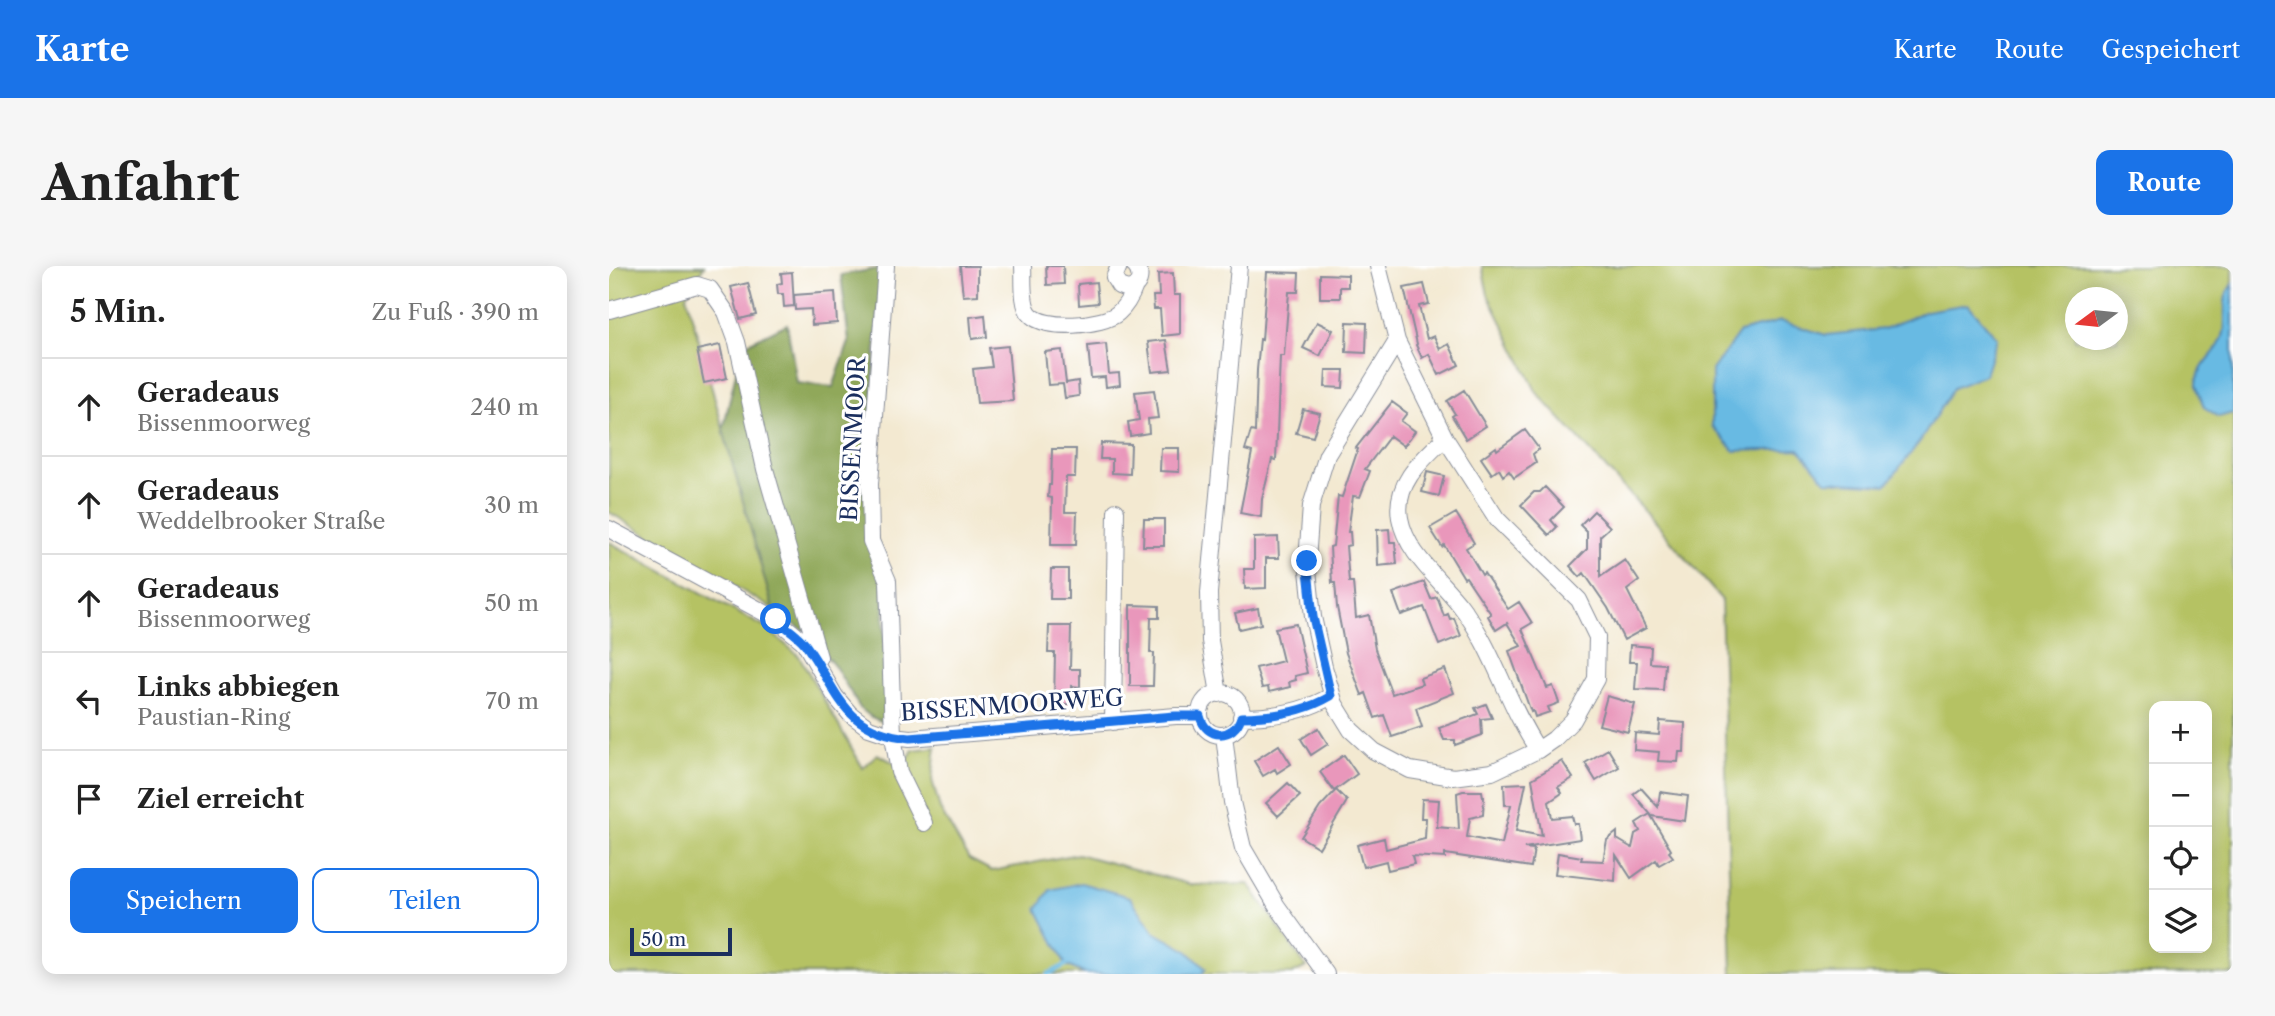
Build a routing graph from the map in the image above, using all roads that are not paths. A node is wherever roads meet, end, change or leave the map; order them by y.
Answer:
1 (885, 266) edge
2 (1023, 266) edge
3 (1119, 266) edge
4 (1135, 266) edge
5 (1238, 266) edge
6 (1378, 266) edge
7 (1135, 286) junction
8 (609, 310) edge
9 (1397, 341) junction
10 (1445, 438) junction
11 (1116, 511) dead end
12 (609, 529) edge
13 (824, 677) junction
14 (1219, 694) junction
15 (1331, 696) junction
16 (1200, 716) junction
17 (1241, 717) junction
18 (1113, 722) junction
19 (1224, 735) junction
20 (893, 736) junction
21 (1538, 750) junction
22 (924, 823) dead end
23 (1326, 974) edge

1 - 20 street, BISSENMOOR
2 - 7 street
3 - 7 street
4 - 7 street
5 - 14 street
6 - 9 street
8 - 13 street
9 - 10 street
9 - 15 street
10 - 21 street
10 - 21 street
11 - 18 street
12 - 13 street, BISSENMOORWEG
13 - 20 street, BISSENMOORWEG
14 - 16 street
14 - 17 street
15 - 17 street
15 - 21 street
16 - 18 street, BISSENMOORWEG
16 - 19 street
17 - 19 street
18 - 20 street, BISSENMOORWEG
19 - 23 street
20 - 22 street, BISSENMOOR

